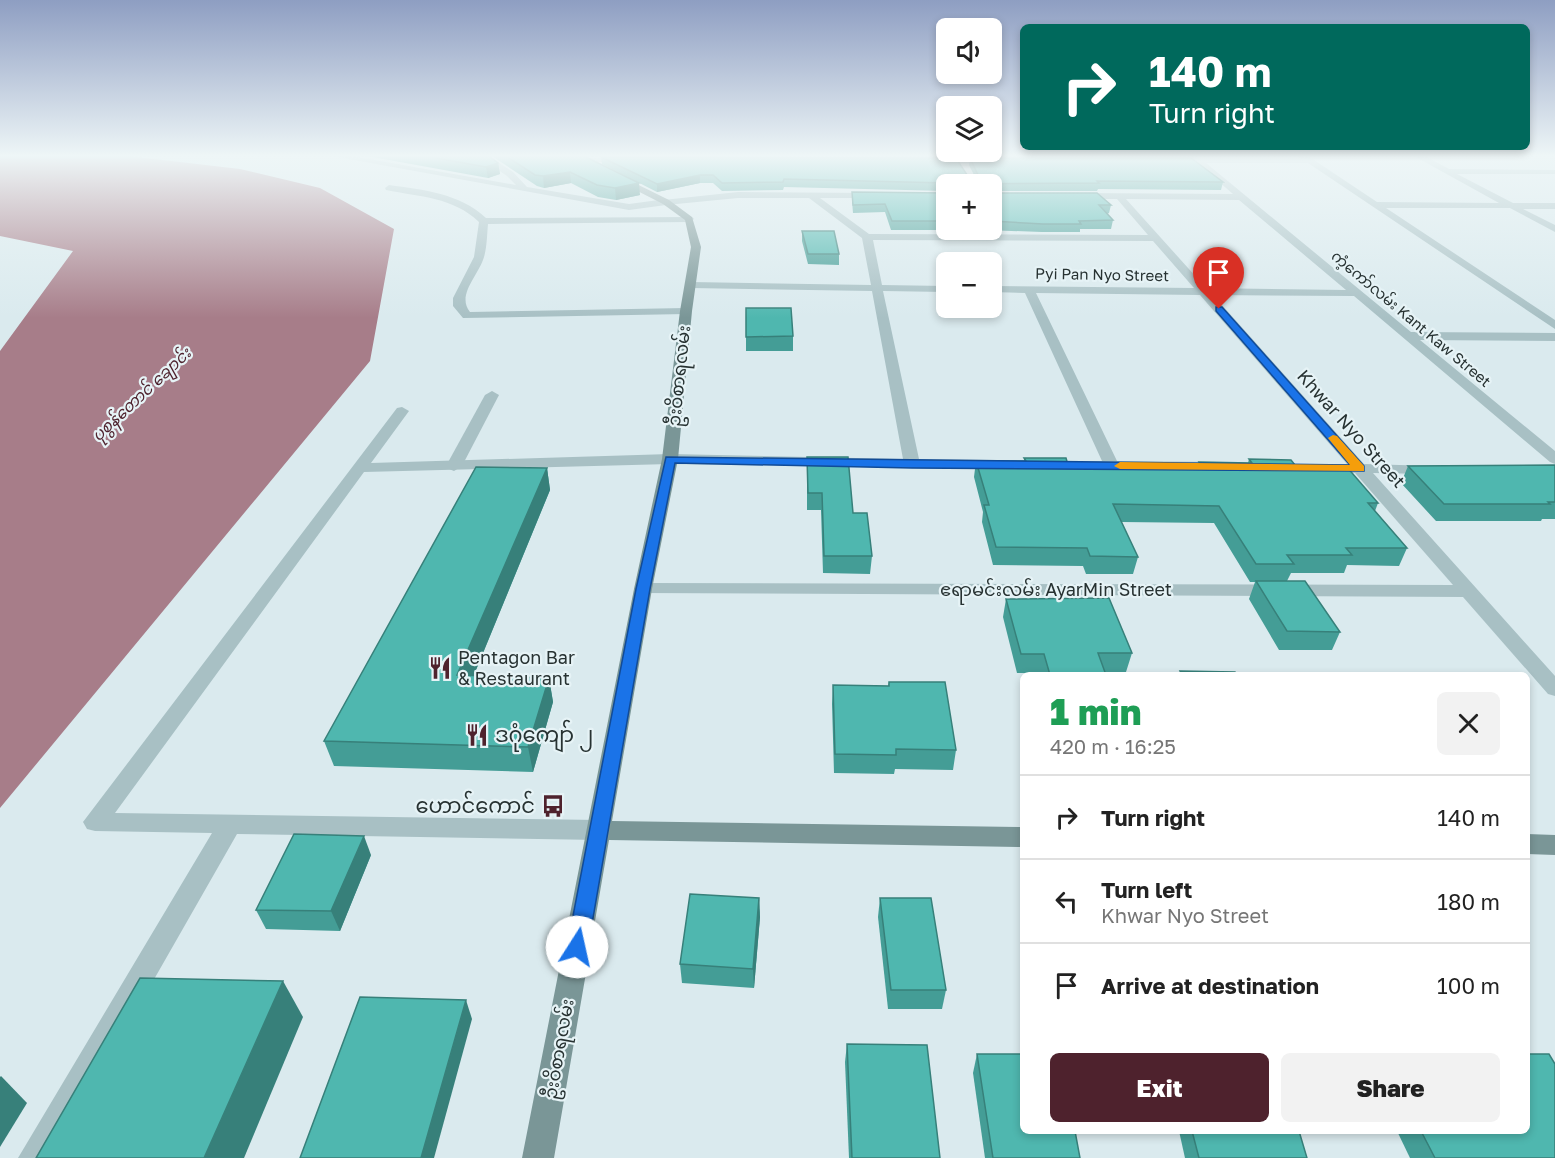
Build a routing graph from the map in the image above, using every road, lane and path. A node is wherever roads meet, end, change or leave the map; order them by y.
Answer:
1 (471, 210) edge
2 (677, 210) edge
3 (830, 210) edge
4 (1131, 210) edge
5 (1257, 210) edge
6 (1383, 210) edge
7 (1520, 210) edge
8 (689, 219) junction
9 (484, 221) junction
10 (1555, 229) edge
11 (867, 237) junction
12 (1155, 238) junction
13 (691, 285) junction
14 (879, 288) junction
15 (936, 289) edge
16 (1002, 289) edge
17 (1029, 289) junction
18 (1203, 291) junction
19 (1357, 293) junction
20 (686, 311) junction
21 (1555, 325) edge
22 (1408, 336) junction
23 (1555, 337) edge
24 (492, 395) dead end
25 (402, 411) dead end
26 (670, 459) junction
27 (912, 464) junction
28 (1018, 465) edge
29 (1065, 465) edge
30 (1112, 465) junction
31 (454, 466) junction
32 (1551, 466) edge
33 (1242, 467) edge
34 (359, 468) junction
35 (1312, 468) edge
36 (1360, 468) junction
37 (1440, 469) edge
38 (643, 589) junction
39 (1469, 591) junction
40 (1555, 688) edge
41 (230, 824) junction
42 (599, 831) junction
43 (1020, 837) edge
44 (1530, 844) edge
45 (1555, 845) edge
46 (34, 1158) edge
47 (538, 1158) edge

1 - 9 street
2 - 8 main road
3 - 11 street
4 - 12 street, Khwar Nyo Street
5 - 19 street, ကံ့ကော်လမ်း Kant Kaw Street
6 - 21 street
7 - 10 street
8 - 9 street
8 - 13 main road, ဦးဝိစာရလမ်း
9 - 20 street
11 - 12 street
11 - 14 street
12 - 18 street, Khwar Nyo Street
13 - 14 street
13 - 20 main road, ဦးဝိစာရလမ်း
14 - 15 street
14 - 27 street
16 - 17 street, Pyi Pan Nyo Street
17 - 18 street, Pyi Pan Nyo Street
17 - 30 street
18 - 19 street, Pyi Pan Nyo Street
18 - 36 street, Khwar Nyo Street
19 - 22 street, ကံ့ကော်လမ်း Kant Kaw Street
20 - 26 main road, ဦးဝိစာရလမ်း
22 - 23 street
22 - 32 street, ကံ့ကော်လမ်း Kant Kaw Street
24 - 31 street
25 - 34 street
26 - 27 street
26 - 31 street
26 - 38 main road, ဦးဝိစာရလမ်း
27 - 28 street
29 - 30 street
30 - 33 street
31 - 34 street
34 - 41 street
35 - 36 street
36 - 37 street
36 - 39 street, Khwar Nyo Street
38 - 39 street, ဧရာမင်းလမ်း AyarMin Street
38 - 42 main road, ဦးဝိစာရလမ်း
39 - 40 street, Khwar Nyo Street
41 - 42 street
41 - 46 street
42 - 43 main road
42 - 47 main road, ဦးဝိစာရလမ်း
44 - 45 main road

